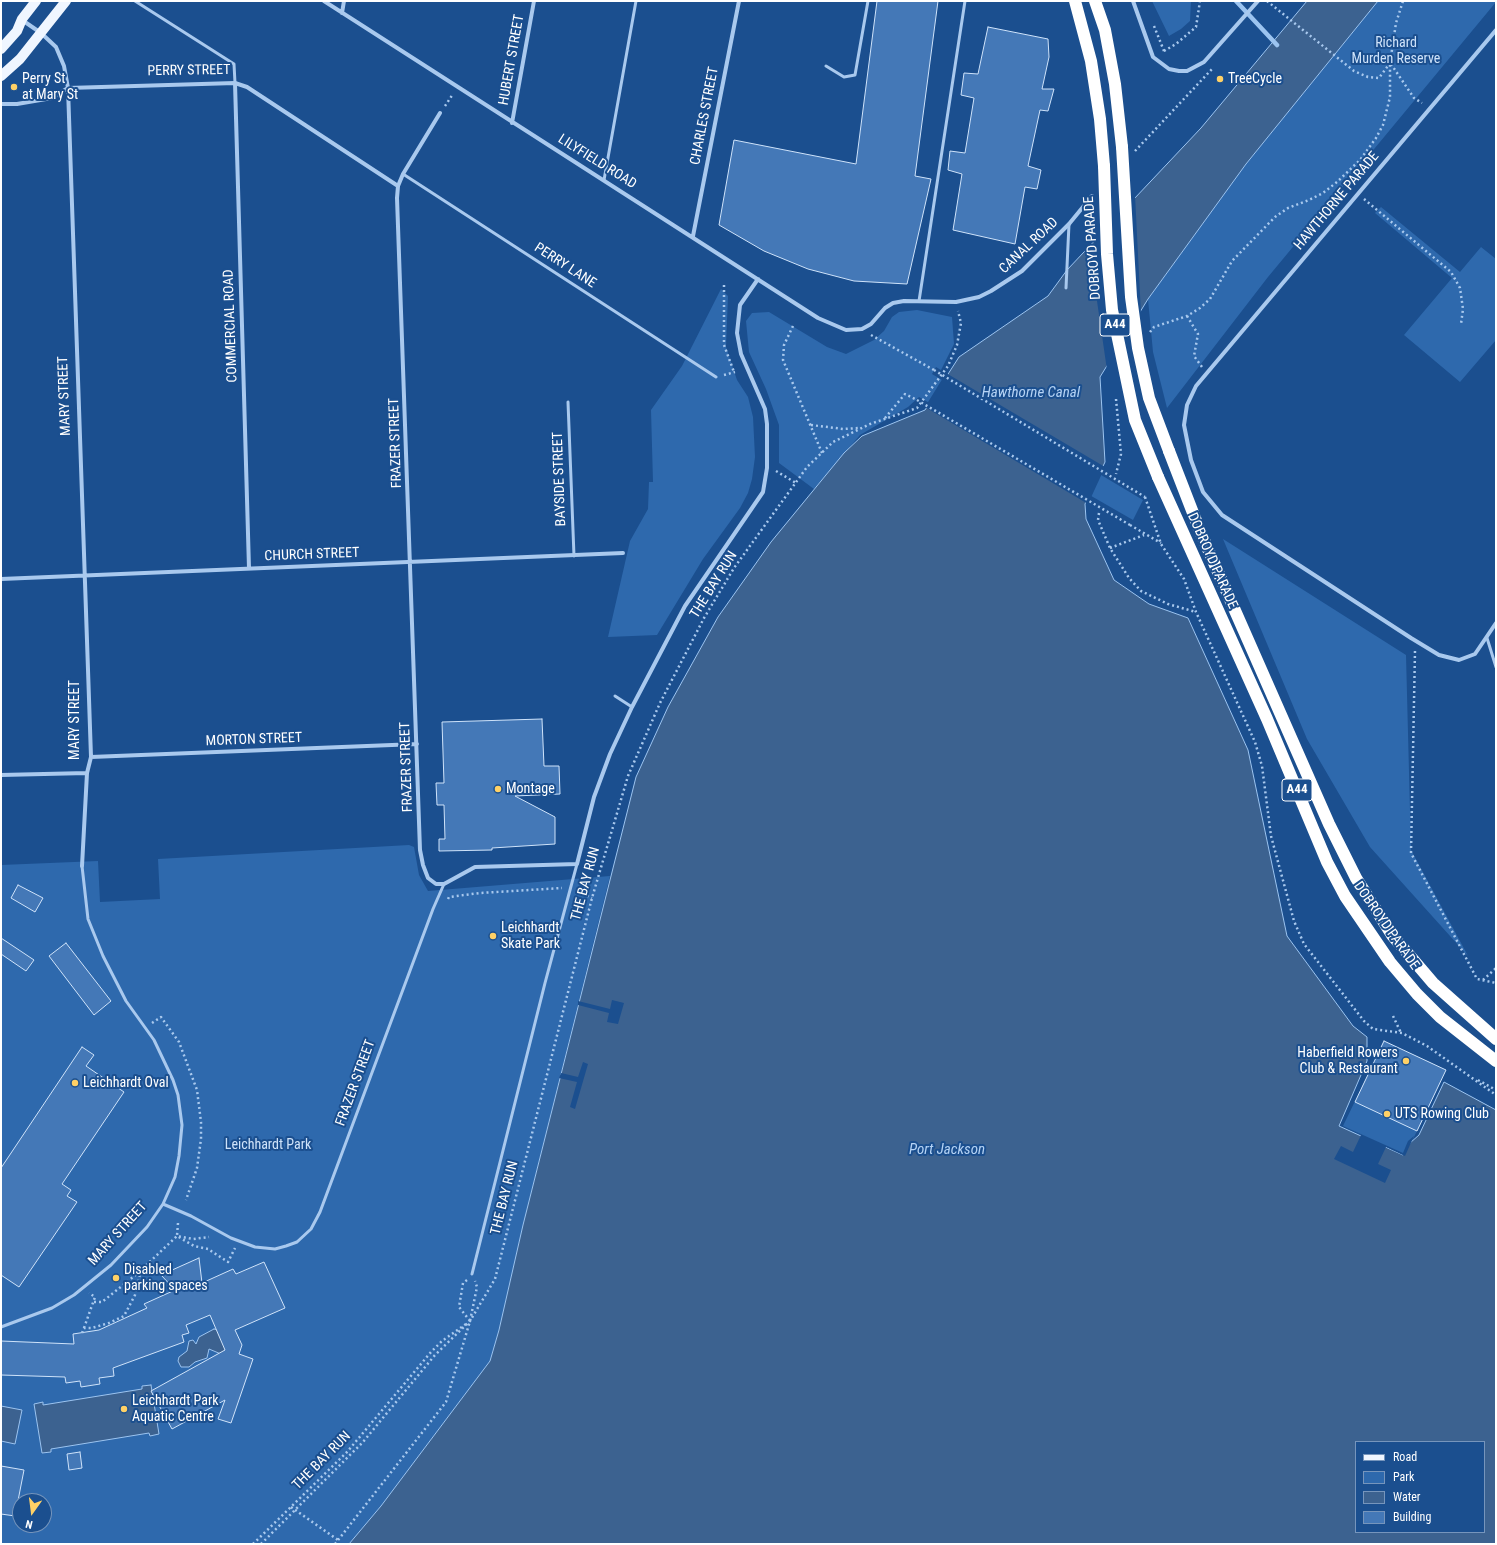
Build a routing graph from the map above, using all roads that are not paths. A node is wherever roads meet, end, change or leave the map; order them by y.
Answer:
1 (36, 1) edge
2 (66, 1) edge
3 (135, 1) edge
4 (324, 1) edge
5 (344, 1) edge
6 (534, 1) edge
7 (636, 1) edge
8 (738, 1) edge
9 (868, 1) edge
10 (965, 1) edge
11 (1075, 1) edge
12 (1095, 1) edge
13 (1132, 1) edge
14 (1258, 1) edge
15 (342, 13) junction
16 (22, 19) junction
17 (1496, 30) edge
18 (41, 33) junction
19 (1, 49) edge
20 (826, 66) dead end
21 (1, 76) edge
22 (235, 83) junction
23 (68, 88) junction
24 (1, 104) edge
25 (440, 114) road end
26 (512, 123) junction
27 (403, 174) junction
28 (604, 180) junction
29 (398, 186) junction
30 (1092, 196) dead end
31 (1069, 224) junction
32 (693, 236) junction
33 (758, 279) junction
34 (1066, 288) dead end
35 (919, 301) junction
36 (862, 329) joint
37 (716, 378) road end
38 (1196, 386) joint
39 (568, 402) dead end
40 (623, 553) dead end
41 (574, 556) junction
42 (411, 563) junction
43 (249, 568) junction
44 (85, 576) junction
45 (1, 579) edge
46 (1496, 623) edge
47 (1487, 638) junction
48 (1496, 667) edge
49 (614, 696) dead end
50 (632, 707) junction
51 (417, 744) junction
52 (91, 757) junction
53 (88, 773) junction
54 (1, 775) edge
55 (577, 864) junction
56 (82, 866) joint
57 (444, 884) junction
58 (1496, 1039) edge
59 (1496, 1062) edge
60 (163, 1204) junction
61 (472, 1274) road end
62 (1, 1327) edge

1 - 16 main road
2 - 18 main road
3 - 22 lane
4 - 15 street, LILYFIELD ROAD
5 - 15 street
6 - 26 street, HUBERT STREET
7 - 28 lane
8 - 32 street, CHARLES STREET
9 - 20 lane
10 - 35 lane
11 - 59 highway, DOBROYD PARADE / A44, bridge
12 - 58 highway, DOBROYD PARADE / A44, bridge
13 - 14 street
15 - 26 street, LILYFIELD ROAD
16 - 18 street, MARY STREET
16 - 19 main road
17 - 38 street, HAWTHORNE PARADE
18 - 21 main road
18 - 23 street, MARY STREET
22 - 23 street, PERRY STREET
22 - 29 street, PERRY STREET
22 - 43 street, COMMERCIAL ROAD
23 - 24 street, PERRY STREET
23 - 44 street, MARY STREET
25 - 27 street, FRAZER STREET
26 - 28 street, LILYFIELD ROAD
27 - 29 street, FRAZER STREET
27 - 37 lane, PERRY LANE
28 - 32 street, LILYFIELD ROAD
29 - 42 street, FRAZER STREET
30 - 31 street, CANAL ROAD
31 - 34 lane
31 - 35 street, CANAL ROAD
32 - 33 street, LILYFIELD ROAD
33 - 36 street, LILYFIELD ROAD
33 - 50 street
35 - 36 street, CANAL ROAD
38 - 47 street, DOBROYD PARADE
39 - 41 lane, BAYSIDE STREET
40 - 41 street, CHURCH STREET
41 - 42 street, CHURCH STREET
42 - 43 street, CHURCH STREET
42 - 51 street, FRAZER STREET
43 - 44 street, CHURCH STREET
44 - 45 street, CHURCH STREET
44 - 52 street, MARY STREET
46 - 47 street
47 - 48 lane
49 - 50 lane
50 - 55 street
51 - 52 street, MORTON STREET
51 - 57 street, FRAZER STREET
52 - 53 street, MARY STREET
53 - 54 street
53 - 56 street, MARY STREET
55 - 57 street
55 - 61 lane
56 - 60 lane, MARY STREET
57 - 60 lane, FRAZER STREET
60 - 62 lane, MARY STREET

